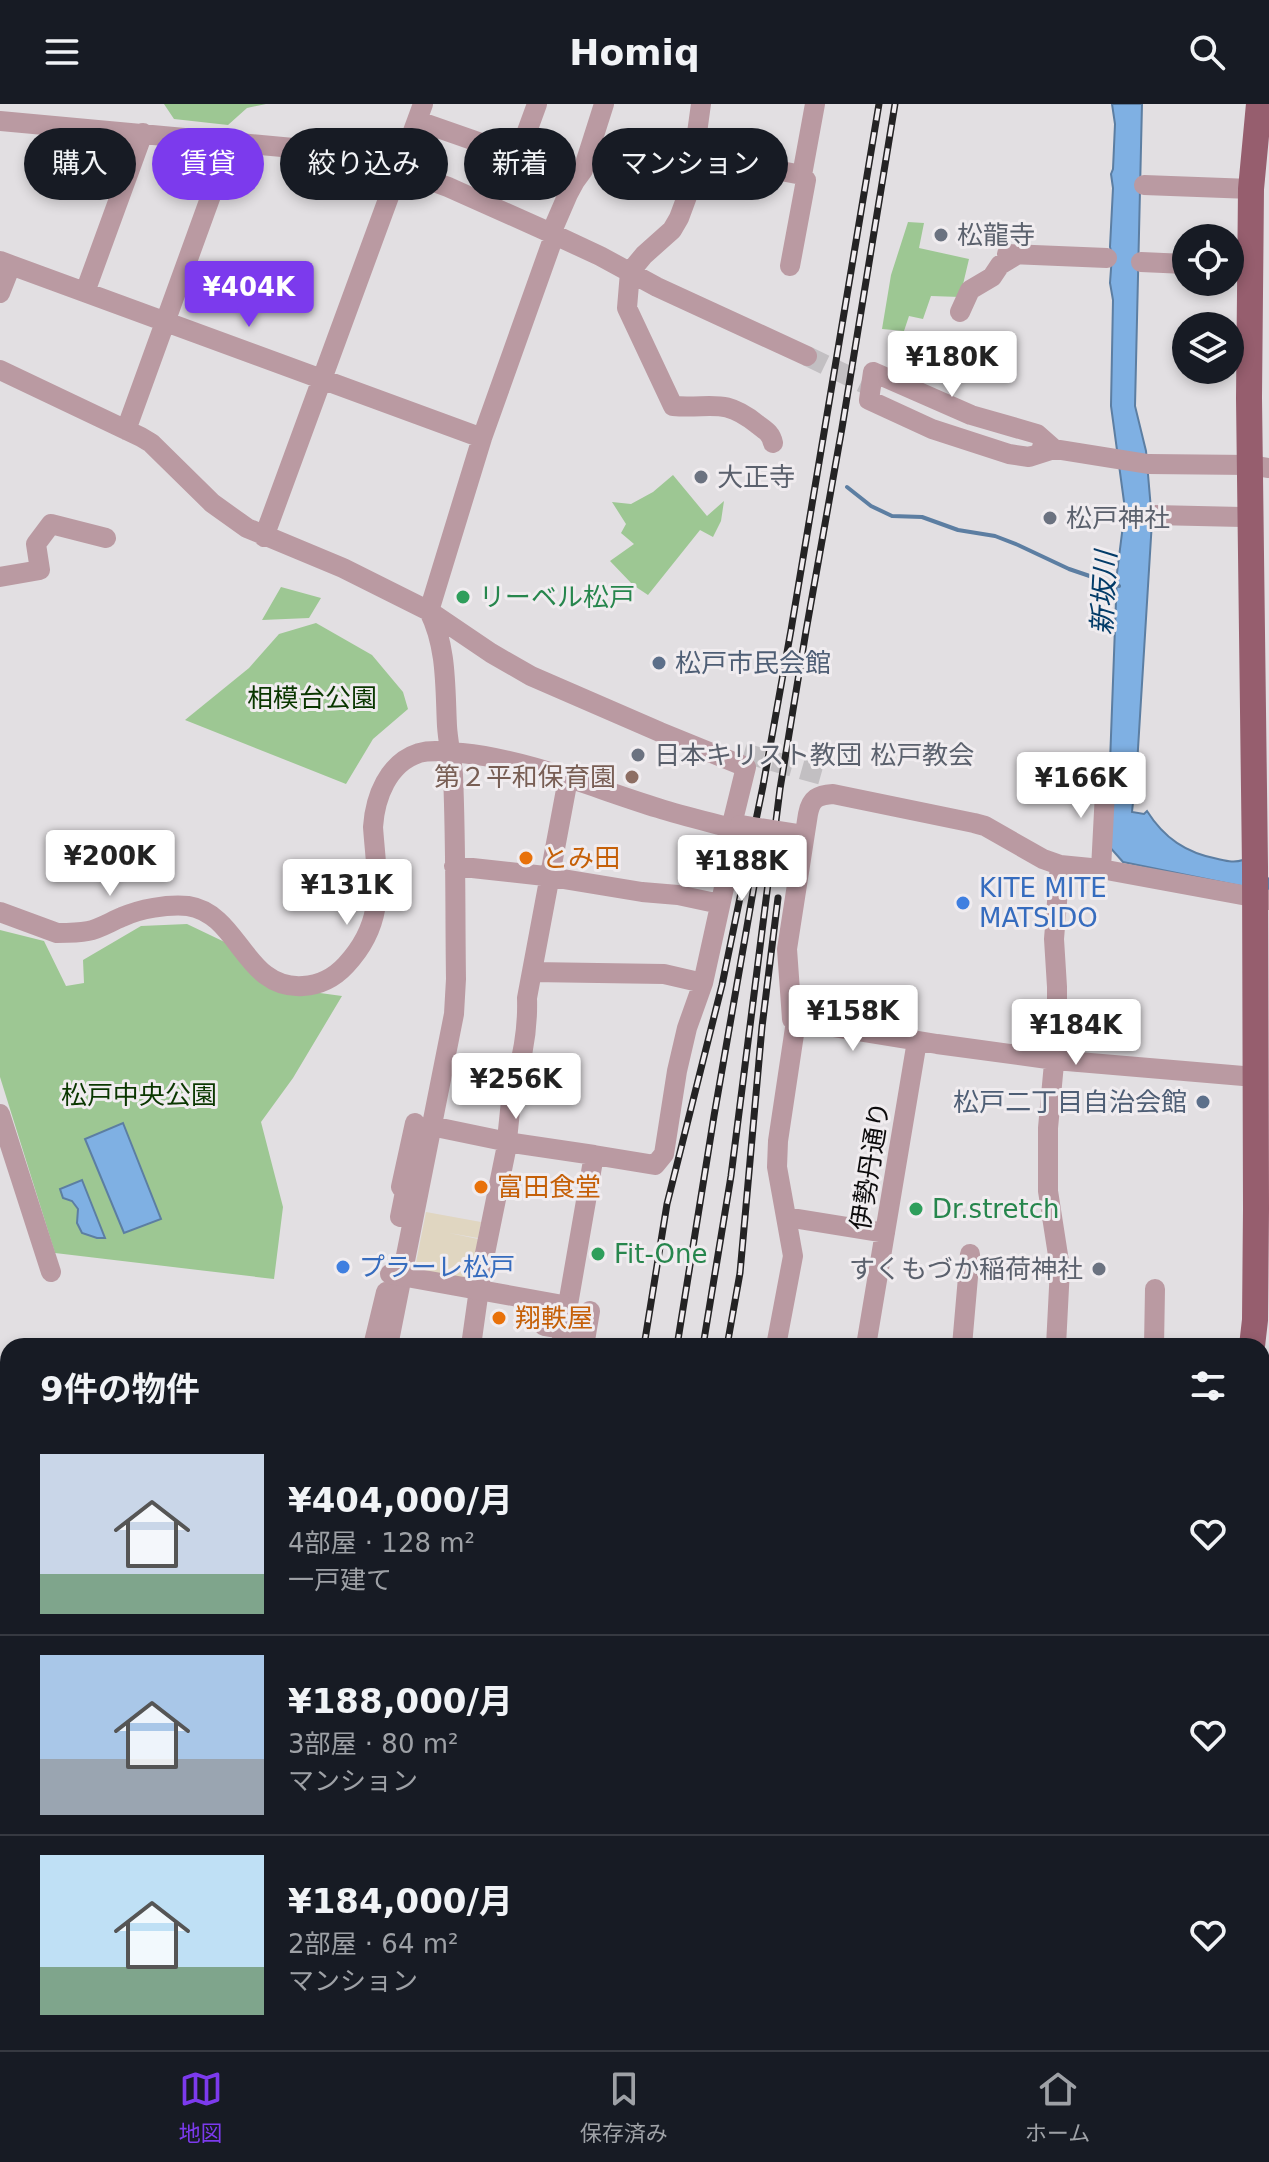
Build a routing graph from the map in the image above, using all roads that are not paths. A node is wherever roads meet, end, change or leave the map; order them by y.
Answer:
1 (537, 104) edge
2 (604, 104) edge
3 (701, 104) edge
4 (815, 104) edge
5 (420, 112) edge
6 (1262, 113) edge
7 (0, 121) edge
8 (528, 128) edge
9 (694, 128) edge
10 (464, 132) edge
11 (143, 133) junction
12 (152, 134) edge
13 (788, 172) edge
14 (802, 175) junction
15 (576, 180) edge
16 (1144, 185) dead end
17 (448, 187) edge
18 (1251, 189) junction
19 (210, 200) edge
20 (388, 200) edge
21 (566, 200) edge
22 (686, 200) edge
23 (553, 234) junction
24 (1244, 239) edge
25 (1107, 258) dead end
26 (1141, 262) dead end
27 (5, 263) edge
28 (1172, 263) edge
29 (790, 266) dead end
30 (630, 272) junction
31 (1244, 289) edge
32 (85, 292) junction
33 (0, 293) edge
34 (960, 312) dead end
35 (166, 323) junction
36 (807, 356) tunnel mouth
37 (0, 370) edge
38 (1259, 371) edge
39 (322, 380) junction
40 (880, 391) tunnel mouth
41 (126, 430) junction
42 (482, 438) junction
43 (773, 443) dead end
44 (1054, 449) junction
45 (1263, 463) edge
46 (1154, 515) dead end
47 (1242, 517) dead end
48 (264, 537) junction
49 (106, 538) dead end
50 (0, 577) edge
51 (429, 611) junction
52 (1261, 722) edge
53 (450, 752) junction
54 (1106, 773) dead end
55 (1039, 774) dead end
56 (1083, 775) dead end
57 (568, 779) junction
58 (737, 827) junction
59 (797, 834) dead end
60 (1262, 834) edge
61 (1060, 865) junction
62 (454, 866) junction
63 (1101, 869) junction
64 (550, 878) junction
65 (1259, 889) edge
66 (720, 904) junction
67 (0, 912) edge
68 (532, 972) junction
69 (703, 983) junction
70 (796, 1021) junction
71 (917, 1041) junction
72 (1055, 1060) junction
73 (1255, 1077) junction
74 (0, 1114) edge
75 (423, 1125) junction
76 (506, 1141) junction
77 (594, 1155) junction
78 (1263, 1210) edge
79 (786, 1217) junction
80 (885, 1233) junction
81 (970, 1254) dead end
82 (51, 1272) dead end
83 (390, 1274) junction
84 (1155, 1289) dead end
85 (590, 1311) dead end
86 (555, 1331) junction
87 (375, 1338) edge
88 (389, 1338) edge
89 (472, 1338) edge
90 (581, 1338) edge
91 (585, 1338) edge
92 (778, 1338) edge
93 (867, 1338) edge
94 (963, 1338) edge
95 (1056, 1338) edge
96 (1154, 1338) edge
97 (1257, 1338) edge

1 - 8 street
2 - 15 street
3 - 9 street
4 - 14 street
5 - 10 street
6 - 18 main road
7 - 11 street
11 - 12 street
11 - 32 street
13 - 14 street
14 - 29 street
16 - 18 street
17 - 23 street
18 - 24 main road
19 - 35 street
20 - 39 street
21 - 23 street
22 - 30 street
23 - 30 street
23 - 42 street
25 - 34 street
26 - 28 street
27 - 32 street
27 - 33 street
30 - 30 street
30 - 36 street
30 - 43 street
31 - 38 main road
32 - 35 street
35 - 39 street
35 - 41 street
37 - 41 street
38 - 45 main road
39 - 42 street
39 - 48 street
40 - 44 street
41 - 48 street
42 - 51 street
44 - 44 street
44 - 45 street
45 - 52 main road
46 - 47 street
48 - 51 street
49 - 50 street
51 - 53 street
51 - 58 street
52 - 60 main road
53 - 57 street
53 - 62 street
53 - 67 street
54 - 63 street
55 - 56 street
57 - 58 street
57 - 64 street
58 - 59 street, bridge
58 - 66 street
60 - 65 main road
61 - 63 street
61 - 70 street
61 - 72 street
62 - 64 street
62 - 75 street
63 - 65 street
64 - 66 street
64 - 68 street
65 - 73 main road
66 - 69 street
68 - 69 street
68 - 76 street
69 - 77 street
70 - 71 street
70 - 79 street
71 - 72 street
71 - 80 street, 伊勢丹通り
72 - 73 street
72 - 95 street
73 - 78 main road
74 - 82 street
75 - 76 street
75 - 83 street
75 - 88 street
76 - 77 street
76 - 89 street
77 - 86 street
78 - 97 main road
79 - 80 street
79 - 92 street
80 - 93 street, 伊勢丹通り
81 - 94 street
83 - 86 street, bridge
83 - 87 street
84 - 96 street
85 - 91 street
86 - 90 street, bridge

